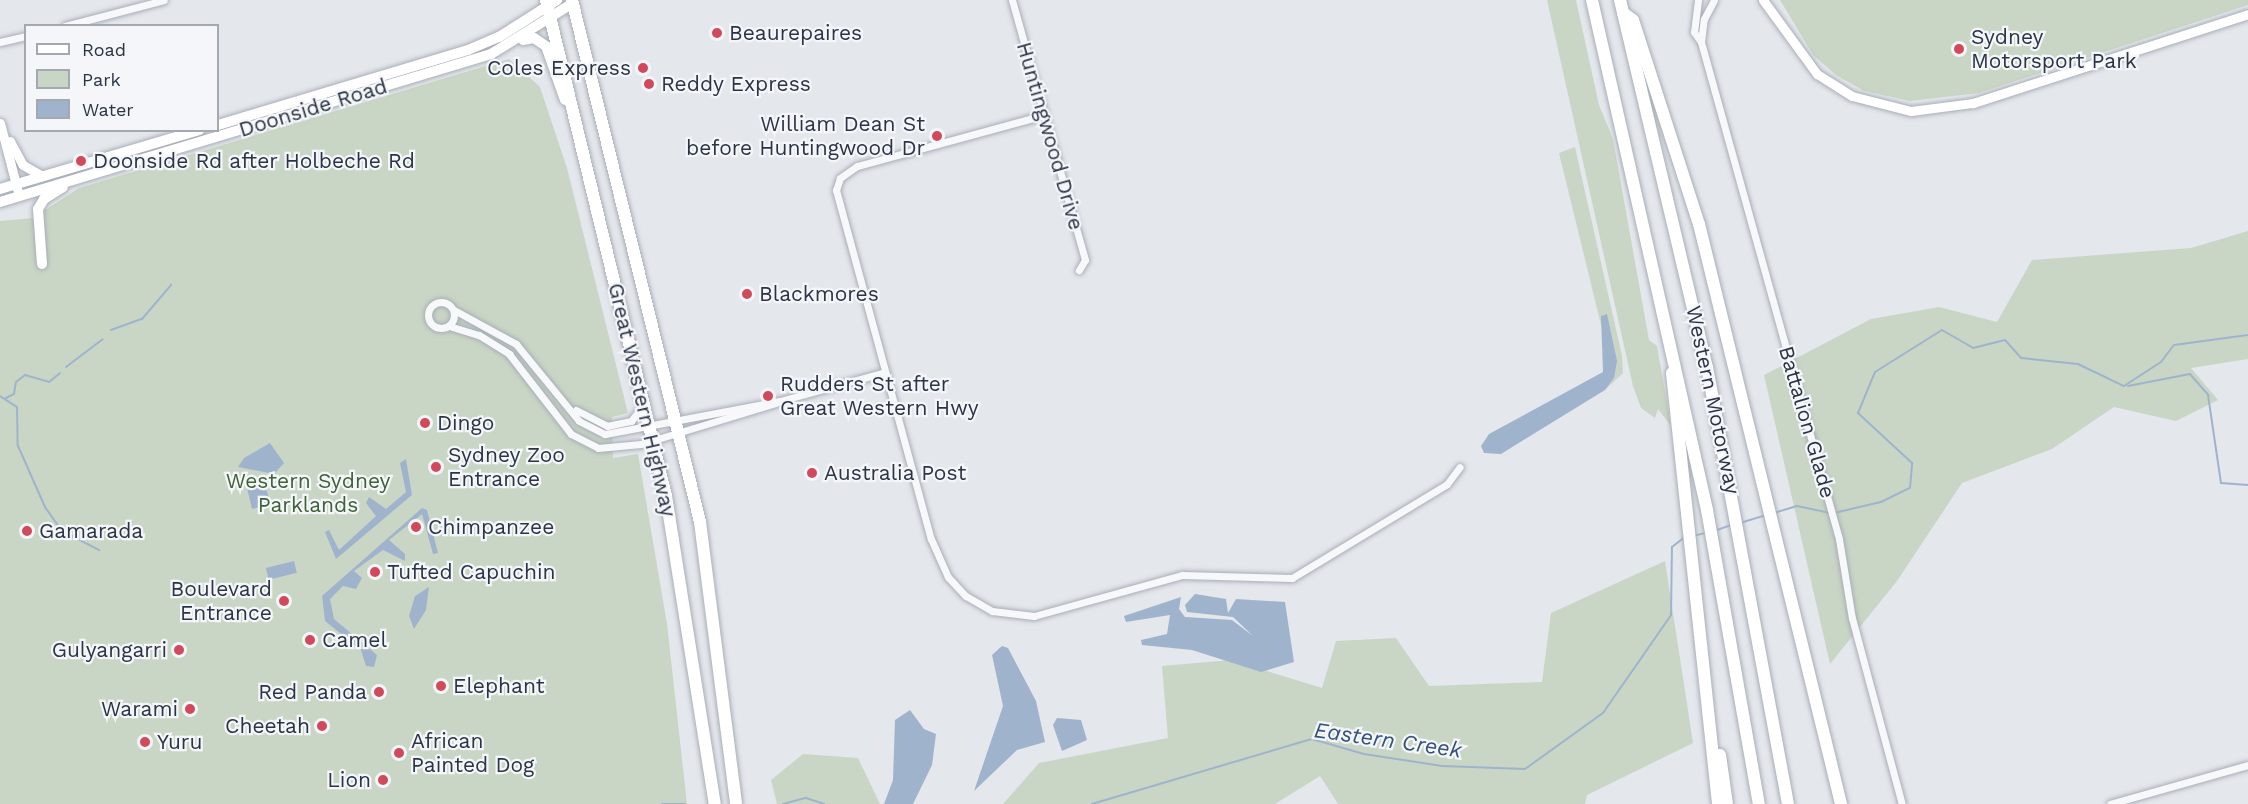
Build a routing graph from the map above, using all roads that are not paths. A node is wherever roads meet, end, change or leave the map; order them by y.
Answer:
1 (164, 0) edge
2 (1012, 0) edge
3 (1592, 0) edge
4 (1620, 0) edge
5 (1698, 0) edge
6 (1714, 0) edge
7 (574, 1) edge
8 (1765, 1) edge
9 (550, 2) edge
10 (1623, 13) junction
11 (2248, 14) edge
12 (550, 19) junction
13 (73, 24) edge
14 (24, 36) edge
15 (518, 41) junction
16 (0, 42) edge
17 (1701, 42) junction
18 (1044, 115) junction
19 (0, 121) edge
20 (219, 125) edge
21 (192, 132) edge
22 (580, 140) junction
23 (42, 176) junction
24 (74, 180) junction
25 (16, 184) junction
26 (0, 189) edge
27 (20, 196) junction
28 (0, 202) edge
29 (42, 264) dead end
30 (1079, 270) dead end
31 (454, 310) junction
32 (449, 326) junction
33 (1676, 364) junction
34 (885, 372) junction
35 (555, 389) junction
36 (643, 398) junction
37 (780, 401) junction
38 (679, 428) junction
39 (652, 434) junction
40 (1460, 467) dead end
41 (1707, 680) junction
42 (2248, 765) edge
43 (1833, 784) junction
44 (735, 801) edge
45 (715, 802) edge
46 (1788, 803) edge
47 (1718, 804) edge
48 (1727, 804) edge
49 (1759, 804) edge
50 (1835, 804) edge
51 (1841, 804) edge
52 (1902, 804) edge
53 (2110, 804) edge

1 - 13 street
2 - 18 street, Huntingwood Drive
3 - 33 highway, Western Motorway
4 - 10 highway, Western Motorway
5 - 17 street, Battalion Glade
6 - 17 street, Battalion Glade
7 - 12 main road, Doonside Road
7 - 38 highway, Great Western Highway
8 - 11 street
9 - 12 highway, Great Western Highway
9 - 20 main road, Doonside Road
10 - 43 highway
10 - 46 highway, Western Motorway
12 - 15 main road, Doonside Road
12 - 22 highway, Great Western Highway
14 - 16 street
15 - 22 main road
15 - 24 main road, Doonside Road
17 - 52 street, Battalion Glade
18 - 30 street, Huntingwood Drive
18 - 34 street
19 - 23 street
19 - 25 street
21 - 23 main road
22 - 36 highway, Great Western Highway
23 - 25 main road
24 - 27 main road, Doonside Road
24 - 29 main road
25 - 26 main road
25 - 27 street
27 - 28 main road, Doonside Road
31 - 32 street
31 - 32 street
31 - 35 street
32 - 39 street
33 - 41 highway
33 - 49 highway, Western Motorway
34 - 37 street
34 - 40 street
35 - 36 street
35 - 39 street
36 - 39 highway, Great Western Highway
37 - 38 street
37 - 38 street
38 - 39 street
38 - 39 street
38 - 44 highway, Great Western Highway
39 - 45 highway, Great Western Highway
41 - 47 highway
41 - 48 highway
42 - 53 street
43 - 50 highway
43 - 51 highway

